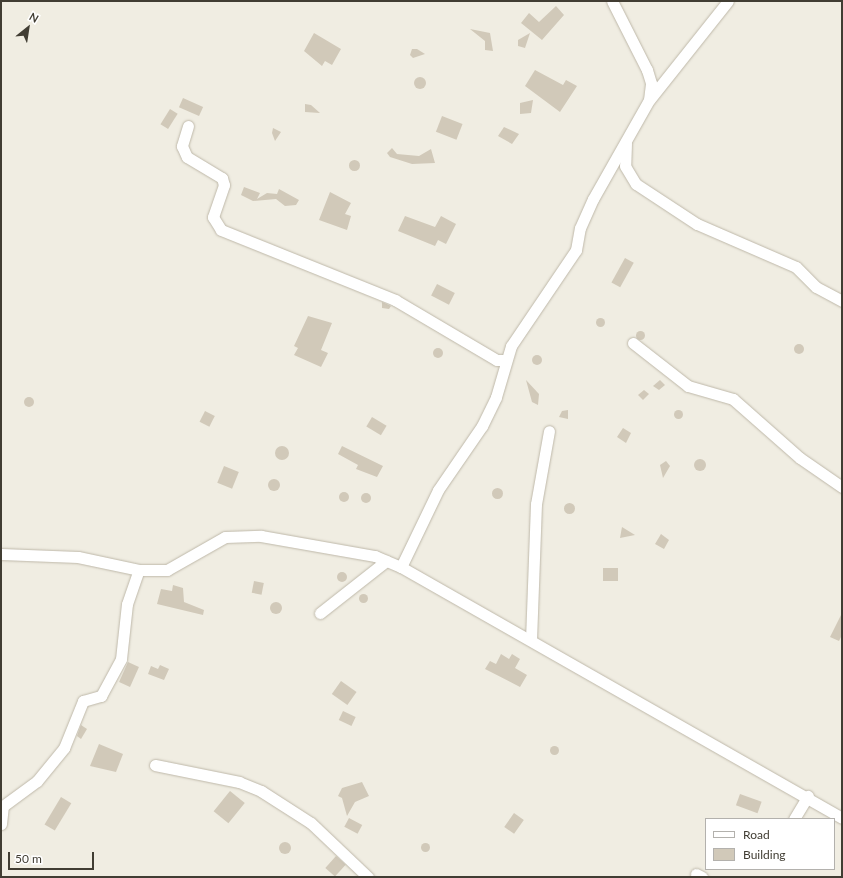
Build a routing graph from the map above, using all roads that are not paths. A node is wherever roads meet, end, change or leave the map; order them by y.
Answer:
1 (612, 1) edge
2 (728, 1) edge
3 (649, 100) junction
4 (188, 126) dead end
5 (626, 141) junction
6 (842, 301) edge
7 (633, 343) dead end
8 (505, 360) junction
9 (549, 431) dead end
10 (842, 487) edge
11 (1, 554) edge
12 (386, 561) junction
13 (401, 567) junction
14 (139, 570) junction
15 (320, 613) dead end
16 (531, 640) junction
17 (155, 765) dead end
18 (808, 796) junction
19 (795, 818) edge
20 (842, 818) edge
21 (1, 824) edge
22 (368, 877) edge

1 - 3 street
2 - 3 street
3 - 5 street
4 - 8 street
5 - 6 street
5 - 8 street
7 - 10 street
8 - 13 street
9 - 16 street
11 - 14 street
12 - 13 street
12 - 14 street
12 - 15 street
13 - 16 street
14 - 21 street
16 - 18 street
17 - 22 street
18 - 19 street
18 - 20 street

